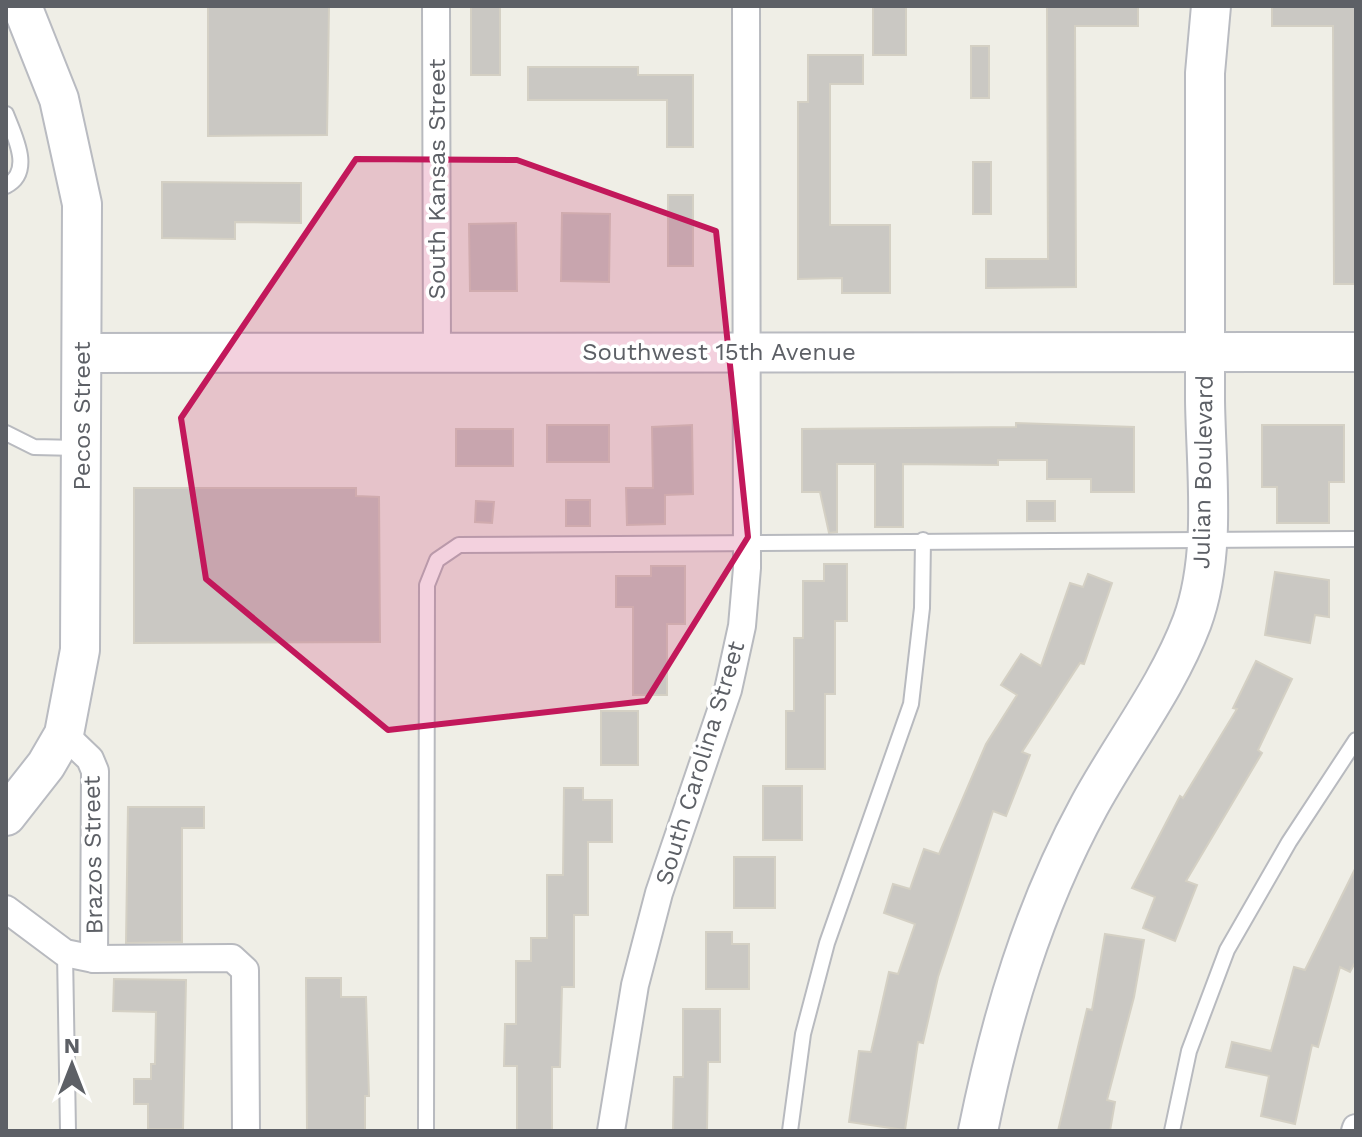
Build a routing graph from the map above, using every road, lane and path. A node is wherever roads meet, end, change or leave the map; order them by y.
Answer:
1 (22, 6) edge
2 (436, 6) edge
3 (746, 6) edge
4 (1211, 6) edge
5 (6, 114) edge
6 (6, 186) edge
7 (437, 352) junction
8 (748, 352) junction
9 (1205, 352) junction
10 (1356, 352) edge
11 (83, 353) junction
12 (6, 433) edge
13 (83, 449) junction
14 (1356, 539) edge
15 (923, 540) junction
16 (1206, 540) junction
17 (747, 542) junction
18 (64, 734) junction
19 (1356, 740) edge
20 (9, 807) edge
21 (6, 909) edge
22 (65, 953) junction
23 (94, 959) junction
24 (68, 1131) edge
25 (246, 1131) edge
26 (426, 1131) edge
27 (611, 1131) edge
28 (790, 1131) edge
29 (978, 1131) edge
30 (1172, 1131) edge

1 - 11 main road, Pecos Street
2 - 7 street, South Kansas Street
3 - 8 street, South Carolina Street
4 - 9 main road, Julian Boulevard
5 - 6 lane
7 - 8 main road, Southwest 15th Avenue
7 - 11 main road, Southwest 15th Avenue
8 - 9 main road, Southwest 15th Avenue
8 - 17 street, South Carolina Street
9 - 10 main road, Southwest 15th Avenue
9 - 16 main road, Julian Boulevard
11 - 13 main road, Pecos Street
12 - 13 lane
13 - 18 main road, Pecos Street
14 - 16 lane
15 - 16 lane
15 - 17 lane
15 - 28 lane
16 - 29 main road, Julian Boulevard
17 - 26 lane
17 - 27 street, South Carolina Street
18 - 20 main road, Pecos Street
18 - 23 street, Brazos Street
19 - 30 lane
21 - 22 street
22 - 23 street
22 - 24 lane
23 - 25 street, Brazos Street

